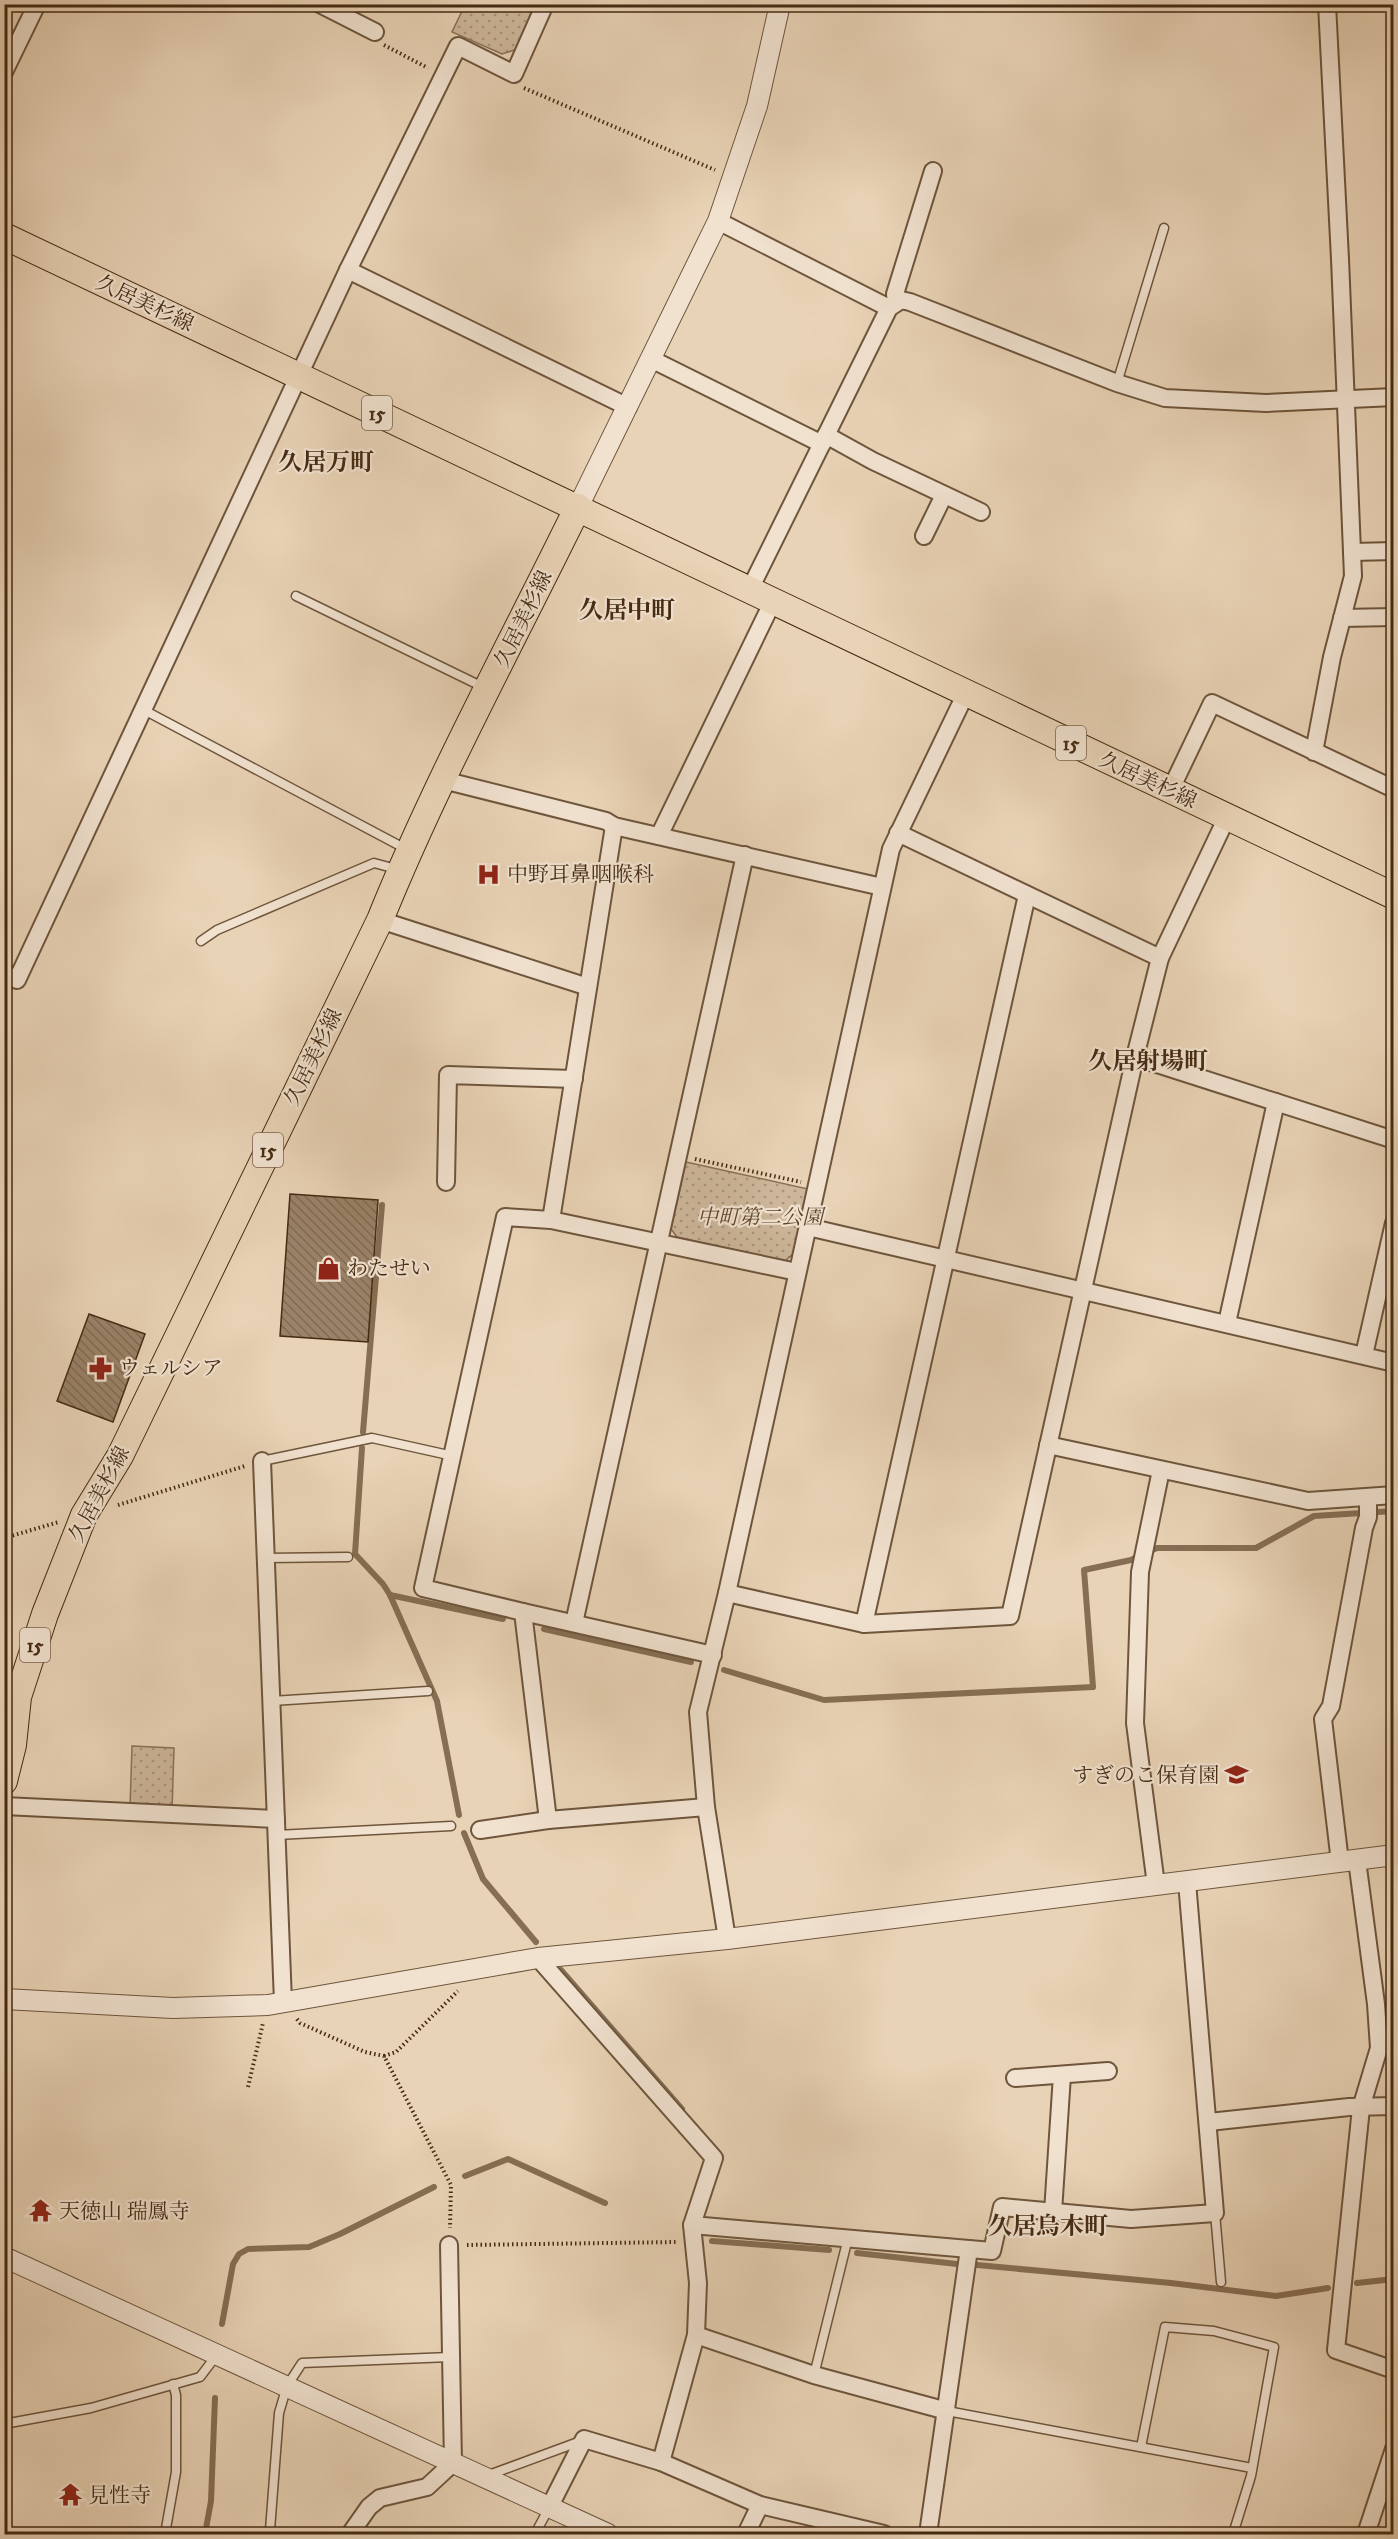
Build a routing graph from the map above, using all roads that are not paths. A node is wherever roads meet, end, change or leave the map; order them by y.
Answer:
1 (37, 4) edge
2 (320, 4) edge
3 (545, 4) edge
4 (780, 4) edge
5 (1327, 4) edge
6 (375, 32) road end
7 (4, 72) edge
8 (933, 171) dead end
9 (718, 221) junction
10 (1164, 228) dead end
11 (4, 236) edge
12 (348, 270) junction
13 (892, 306) junction
14 (651, 359) junction
15 (299, 377) junction
16 (1117, 383) junction
17 (1394, 397) edge
18 (1344, 400) junction
19 (628, 407) junction
20 (824, 439) junction
21 (944, 495) junction
22 (579, 507) junction
23 (981, 512) dead end
24 (924, 536) dead end
25 (1394, 551) edge
26 (1352, 552) junction
27 (750, 589) junction
28 (296, 596) dead end
29 (773, 601) junction
30 (1394, 617) edge
31 (1342, 618) junction
32 (488, 690) junction
33 (966, 693) junction
34 (142, 709) junction
35 (1314, 752) junction
36 (443, 780) junction
37 (1394, 789) edge
38 (1170, 790) junction
39 (1227, 817) junction
40 (614, 826) junction
41 (898, 833) junction
42 (659, 836) junction
43 (745, 855) junction
44 (405, 860) junction
45 (882, 887) junction
46 (1027, 895) junction
47 (1394, 896) edge
48 (380, 920) junction
49 (201, 941) dead end
50 (1160, 958) junction
51 (4, 973) edge
52 (588, 987) junction
53 (1136, 1058) junction
54 (574, 1079) junction
55 (1276, 1102) junction
56 (1394, 1140) edge
57 (446, 1182) dead end
58 (551, 1220) junction
59 (1394, 1223) edge
60 (808, 1227) junction
61 (659, 1243) junction
62 (944, 1259) junction
63 (797, 1272) junction
64 (1083, 1291) junction
65 (1227, 1323) junction
66 (1364, 1355) junction
67 (1394, 1363) edge
68 (1048, 1445) junction
69 (453, 1456) junction
70 (262, 1461) joint
71 (1161, 1470) junction
72 (1394, 1496) edge
73 (1368, 1506) junction
74 (348, 1557) dead end
75 (267, 1558) junction
76 (727, 1593) junction
77 (523, 1612) junction
78 (574, 1623) junction
79 (864, 1624) junction
80 (712, 1656) junction
81 (428, 1691) dead end
82 (272, 1701) junction
83 (4, 1781) edge
84 (4, 1806) edge
85 (706, 1807) junction
86 (548, 1820) junction
87 (451, 1826) dead end
88 (277, 1827) junction
89 (480, 1830) dead end
90 (1394, 1855) edge
91 (1348, 1861) junction
92 (1187, 1882) junction
93 (1156, 1885) junction
94 (727, 1939) junction
95 (538, 1958) junction
96 (4, 1999) edge
97 (276, 2003) junction
98 (1107, 2071) dead end
99 (1062, 2075) junction
100 (1015, 2078) dead end
101 (1394, 2106) edge
102 (1361, 2108) junction
103 (1209, 2122) junction
104 (1053, 2212) junction
105 (1215, 2212) junction
106 (692, 2225) junction
107 (848, 2238) junction
108 (449, 2245) road end
109 (969, 2249) junction
110 (4, 2257) edge
111 (1221, 2282) dead end
112 (696, 2335) junction
113 (216, 2356) junction
114 (450, 2357) junction
115 (1394, 2370) edge
116 (814, 2374) junction
117 (173, 2384) junction
118 (287, 2386) junction
119 (947, 2411) junction
120 (4, 2424) edge
121 (584, 2439) junction
122 (1141, 2447) junction
123 (1394, 2449) edge
124 (661, 2462) junction
125 (453, 2463) junction
126 (1252, 2468) junction
127 (483, 2477) junction
128 (760, 2505) junction
129 (550, 2506) junction
130 (165, 2535) edge
131 (278, 2535) edge
132 (350, 2535) edge
133 (535, 2535) edge
134 (608, 2535) edge
135 (746, 2535) edge
136 (884, 2535) edge
137 (928, 2535) edge
138 (1233, 2535) edge
139 (1366, 2535) edge

1 - 7 street
2 - 6 street
3 - 12 street
4 - 9 street
5 - 18 street
8 - 13 street
9 - 13 street
9 - 14 street
10 - 16 lane
11 - 15 main road, 久居美杉線 / 15
12 - 15 street
12 - 19 street
13 - 16 street
13 - 20 street
14 - 19 street
14 - 20 street
15 - 22 main road, 久居美杉線 / 15
15 - 34 street
16 - 18 street
17 - 18 street
18 - 26 street
19 - 22 street
20 - 21 street
20 - 27 street
21 - 23 street
21 - 24 street
22 - 27 main road, 久居美杉線 / 15
22 - 32 main road, 久居美杉線 / 15
25 - 26 street
26 - 31 street
27 - 29 main road, 久居美杉線 / 15
28 - 32 lane
29 - 33 main road, 久居美杉線 / 15
29 - 42 street
30 - 31 street
31 - 35 street
32 - 36 main road, 久居美杉線 / 15
33 - 38 main road, 久居美杉線 / 15
33 - 41 street
34 - 44 lane
34 - 51 street
35 - 37 street
35 - 38 street
36 - 40 street
36 - 44 main road, 久居美杉線 / 15
38 - 39 main road, 久居美杉線 / 15
39 - 47 main road, 久居美杉線 / 15
39 - 50 street
40 - 42 street
40 - 52 street
41 - 45 street
41 - 46 street
42 - 43 street
43 - 45 street
43 - 61 street
44 - 48 main road, 久居美杉線 / 15
44 - 49 lane
45 - 60 street
46 - 50 street
46 - 62 street
48 - 52 street
48 - 83 main road, 久居美杉線 / 15
50 - 53 street
52 - 54 street
53 - 55 street
53 - 64 street
54 - 57 street
54 - 58 street
55 - 56 street
55 - 65 street
58 - 61 street
58 - 69 street
59 - 66 street
60 - 62 street
60 - 63 street
61 - 63 street
61 - 78 street
62 - 64 street
62 - 79 street
63 - 76 street
64 - 65 street
64 - 68 street
65 - 66 street
66 - 67 street
68 - 71 street
68 - 79 street
69 - 70 lane
69 - 77 street
70 - 75 street
71 - 73 street
71 - 93 street
72 - 73 street
73 - 91 street
74 - 75 lane
75 - 82 street
76 - 79 street
76 - 80 street
77 - 78 street
77 - 86 street
78 - 80 street
80 - 85 street
81 - 82 lane
82 - 88 street
84 - 88 street
85 - 86 street
85 - 94 street
86 - 89 street
87 - 88 lane
88 - 97 street
90 - 91 street
91 - 92 street
91 - 102 street
92 - 93 street
92 - 103 street
93 - 94 street
94 - 95 street
95 - 97 street
95 - 106 street
96 - 97 street
98 - 99 street
99 - 100 street
99 - 104 street
101 - 102 street
102 - 103 street
102 - 115 street
103 - 105 street
104 - 105 street
104 - 109 street
105 - 111 lane
106 - 107 street
106 - 112 street
107 - 109 street
107 - 116 lane
108 - 114 street
109 - 119 street
110 - 113 street
112 - 116 street
112 - 124 street
113 - 117 lane
113 - 118 street
114 - 118 lane
114 - 125 street
116 - 119 street
117 - 120 lane
117 - 130 lane
118 - 125 street
118 - 131 lane
119 - 122 lane
119 - 137 street
121 - 124 street
121 - 127 lane
121 - 129 street
122 - 126 lane
122 - 126 lane
123 - 139 street
124 - 128 street
125 - 127 street
125 - 132 street
126 - 138 lane
127 - 129 street
128 - 135 street
128 - 136 street
129 - 133 lane
129 - 134 street

